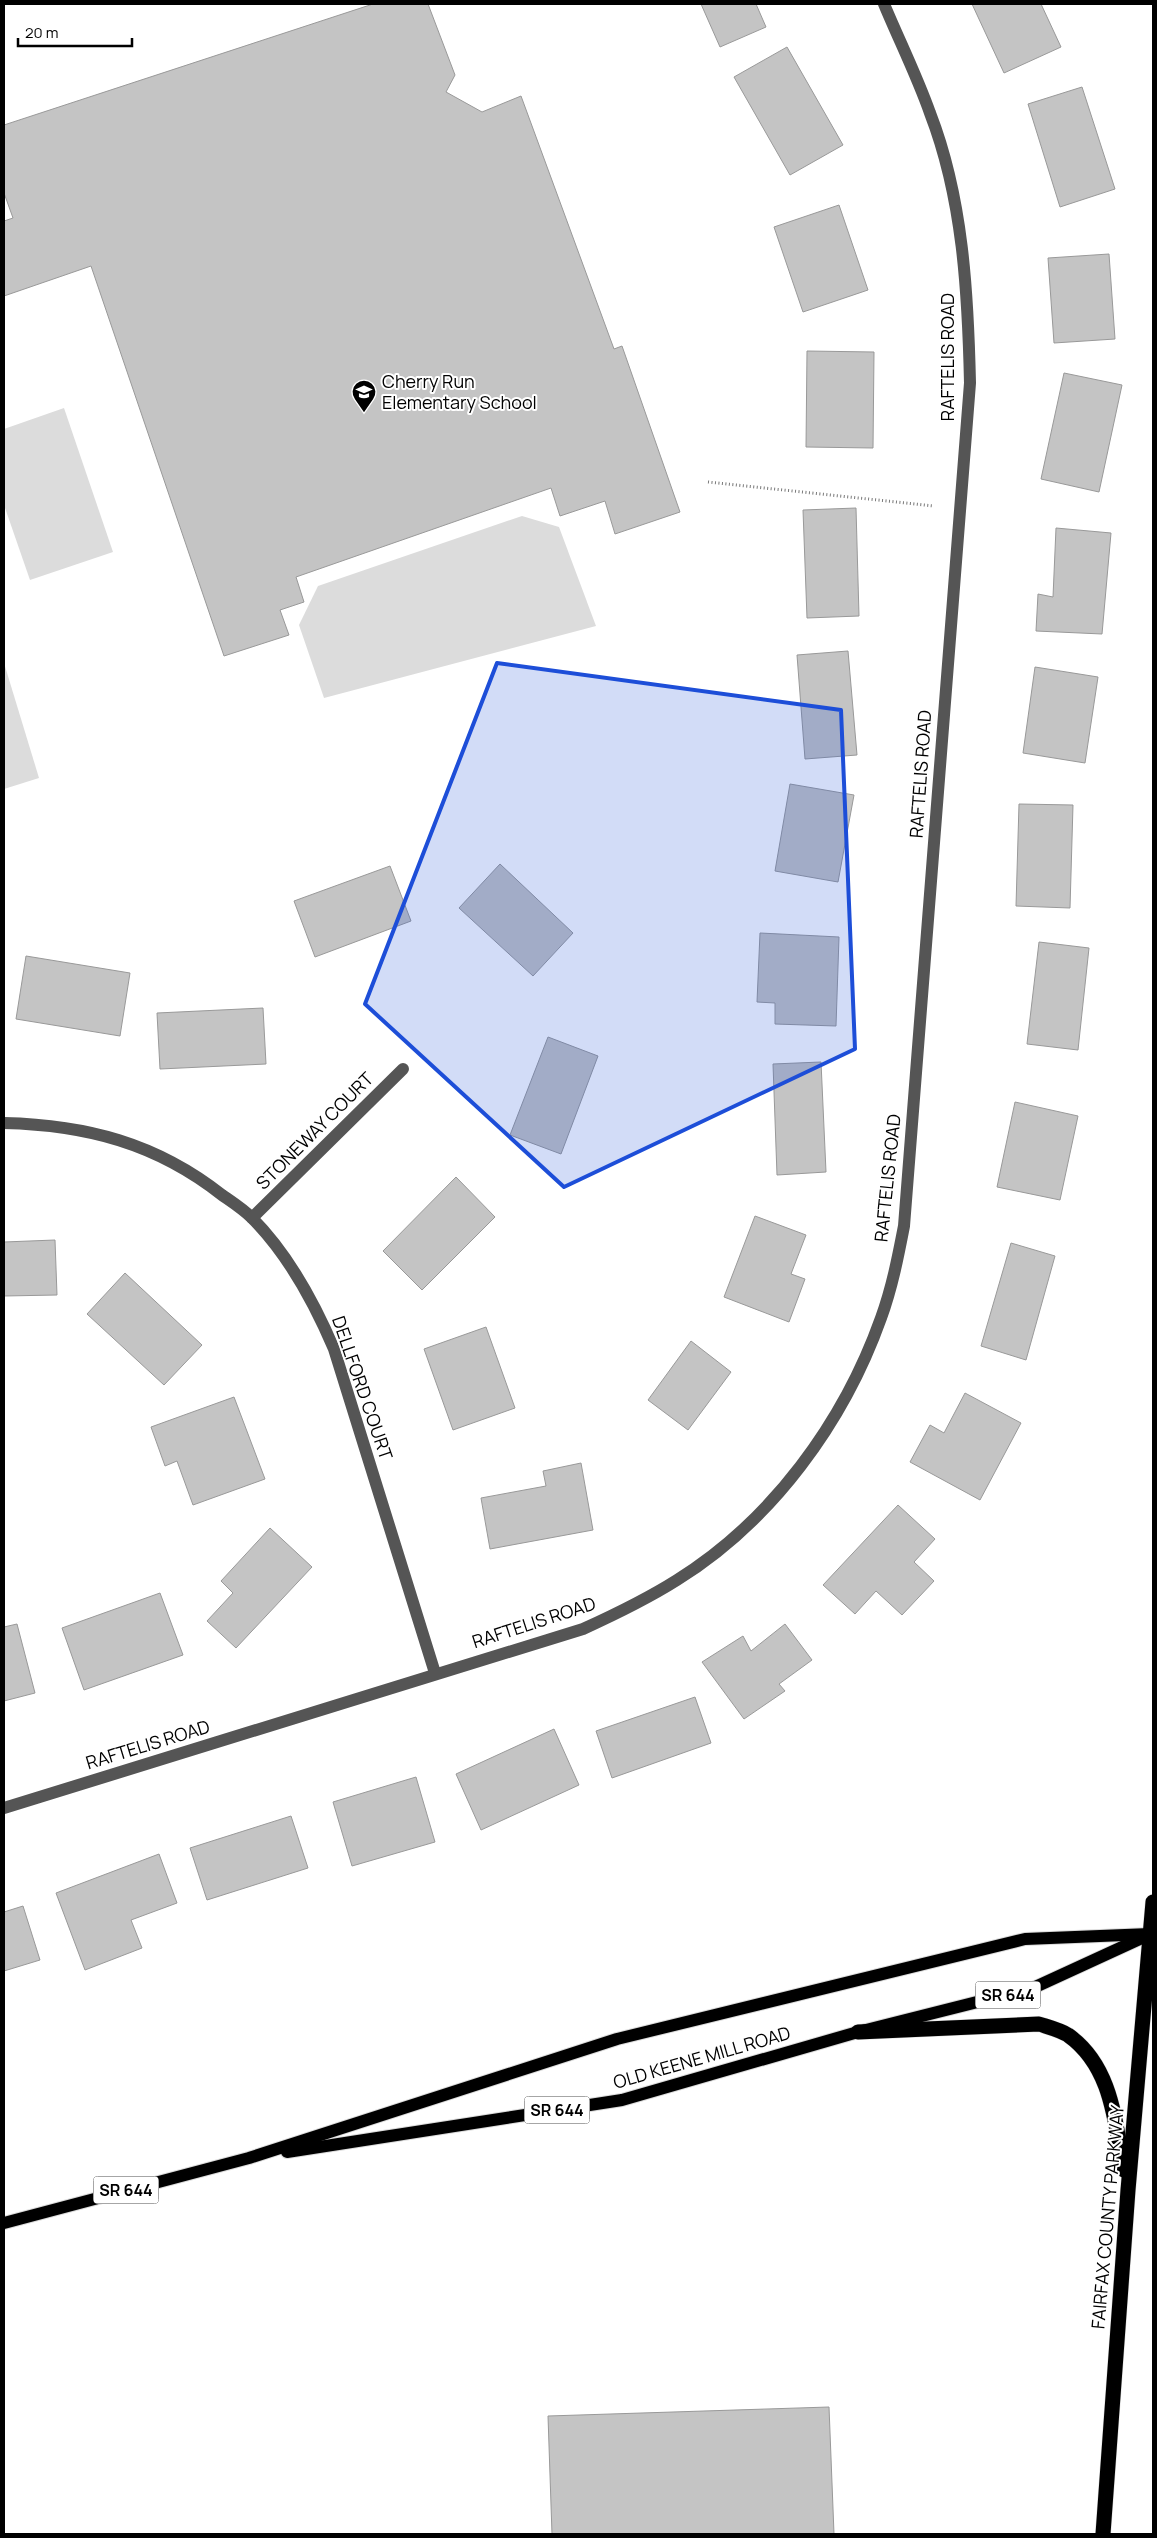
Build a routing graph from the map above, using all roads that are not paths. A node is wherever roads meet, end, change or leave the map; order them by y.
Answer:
1 (884, 4) edge
2 (403, 1068) dead end
3 (4, 1123) edge
4 (252, 1218) junction
5 (436, 1674) junction
6 (4, 1808) edge
7 (1153, 1902) edge
8 (1152, 1934) edge
9 (858, 2032) junction
10 (248, 2158) junction
11 (1128, 2190) junction
12 (4, 2223) edge
13 (1103, 2534) edge

1 - 5 street, RAFTELIS ROAD
2 - 4 street, STONEWAY COURT
3 - 4 street, DELLFORD COURT
4 - 5 street, DELLFORD COURT
5 - 6 street, RAFTELIS ROAD
7 - 8 highway, FAIRFAX COUNTY PARKWAY
8 - 9 main road, OLD KEENE MILL ROAD / SR 644
8 - 10 main road, OLD KEENE MILL ROAD / SR 644
8 - 11 highway, FAIRFAX COUNTY PARKWAY
9 - 10 main road, OLD KEENE MILL ROAD / SR 644
9 - 11 highway
10 - 12 main road, OLD KEENE MILL ROAD / SR 644
11 - 13 highway, FAIRFAX COUNTY PARKWAY

